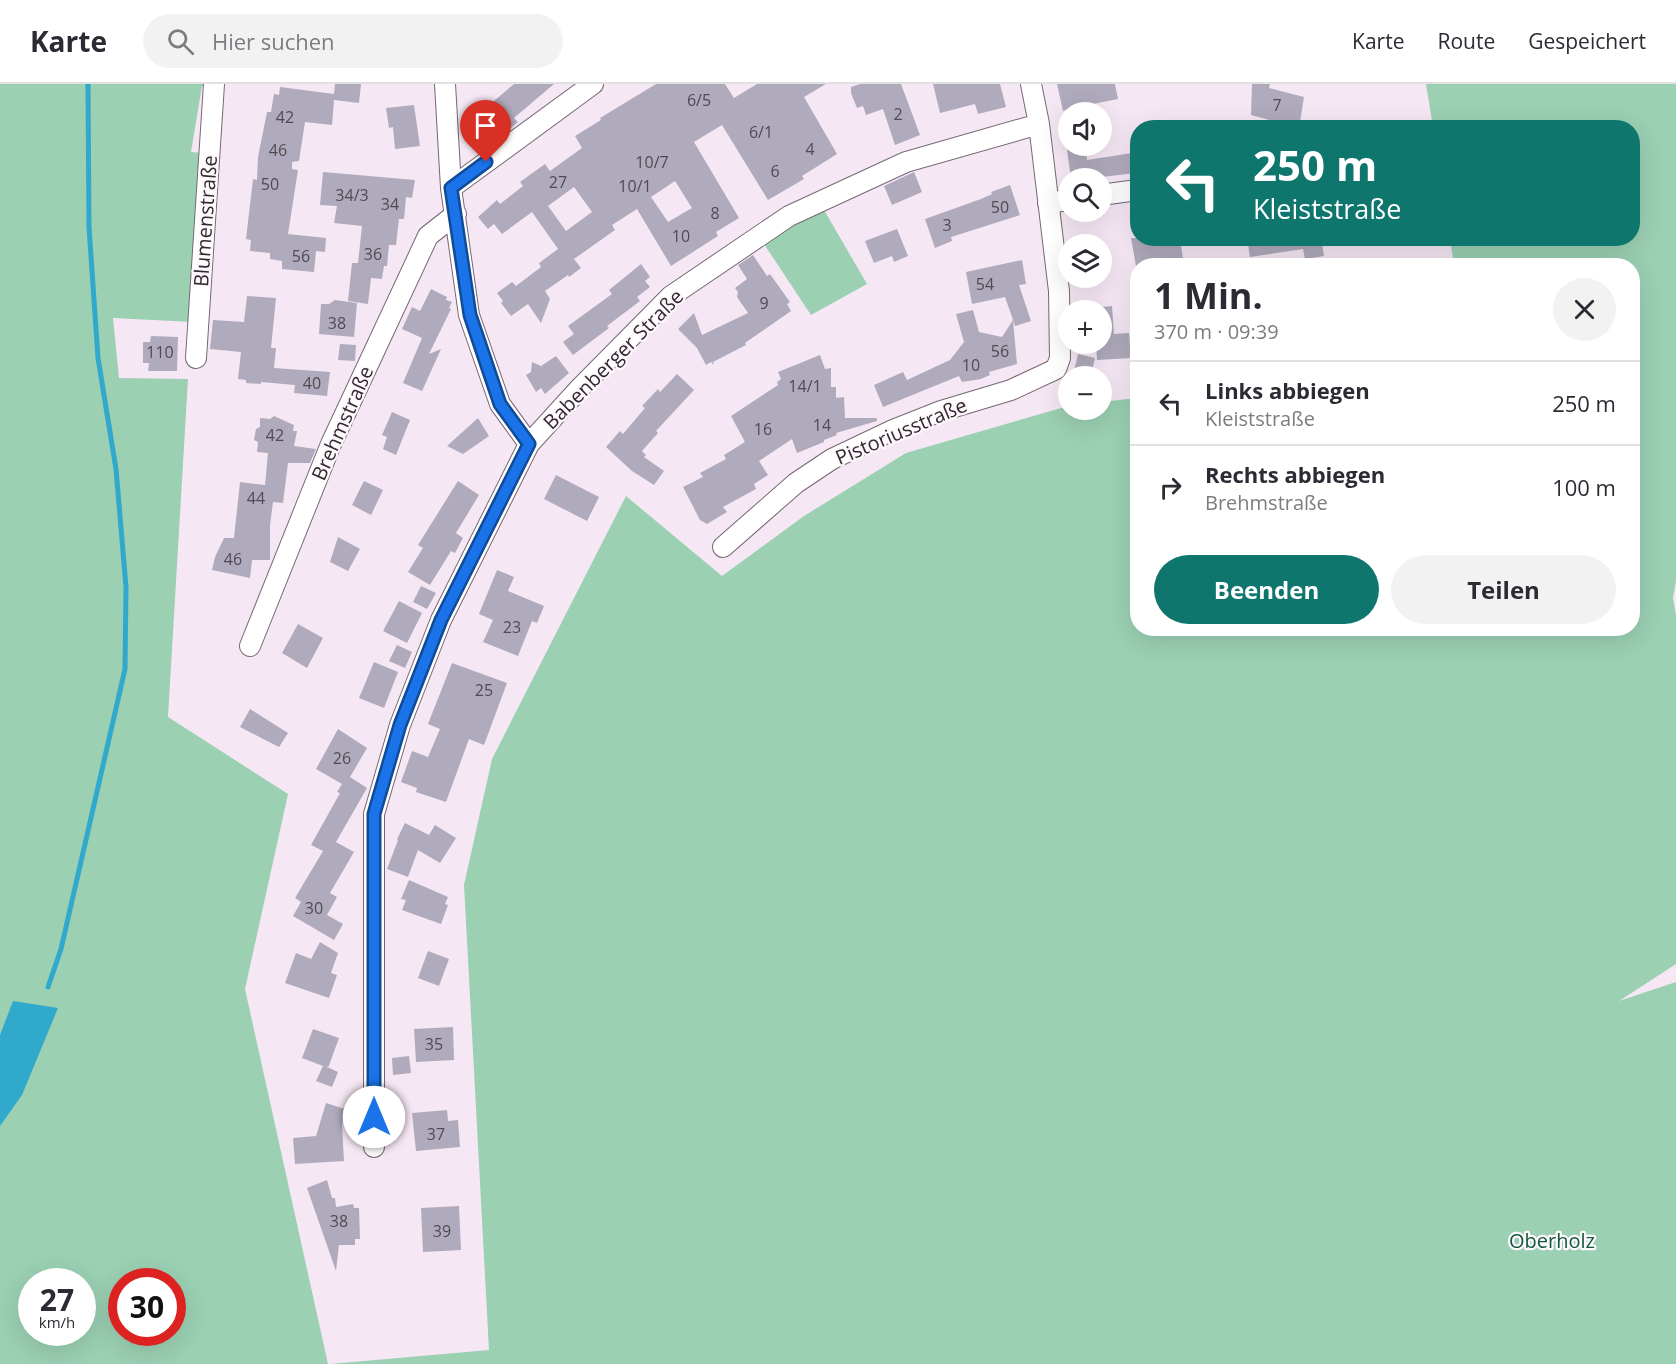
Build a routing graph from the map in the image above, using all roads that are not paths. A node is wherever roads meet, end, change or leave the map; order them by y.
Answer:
1 (214, 84) edge
2 (445, 84) edge
3 (593, 84) edge
4 (1030, 84) edge
5 (1039, 124) junction
6 (451, 188) junction
7 (1130, 191) edge
8 (1112, 193) edge
9 (1058, 202) edge
10 (1048, 203) junction
11 (456, 214) junction
12 (196, 358) dead end
13 (529, 444) junction
14 (723, 547) dead end
15 (250, 646) dead end
16 (374, 1147) dead end

1 - 12 street, Blumenstraße
2 - 6 street
3 - 6 street
4 - 5 street
5 - 10 street
5 - 13 street, Babenberger Straße
6 - 11 street
7 - 8 street
9 - 10 street
10 - 14 street, Pistoriusstraße
11 - 13 street
11 - 15 street, Brehmstraße
13 - 16 street, Babenberger Straße

